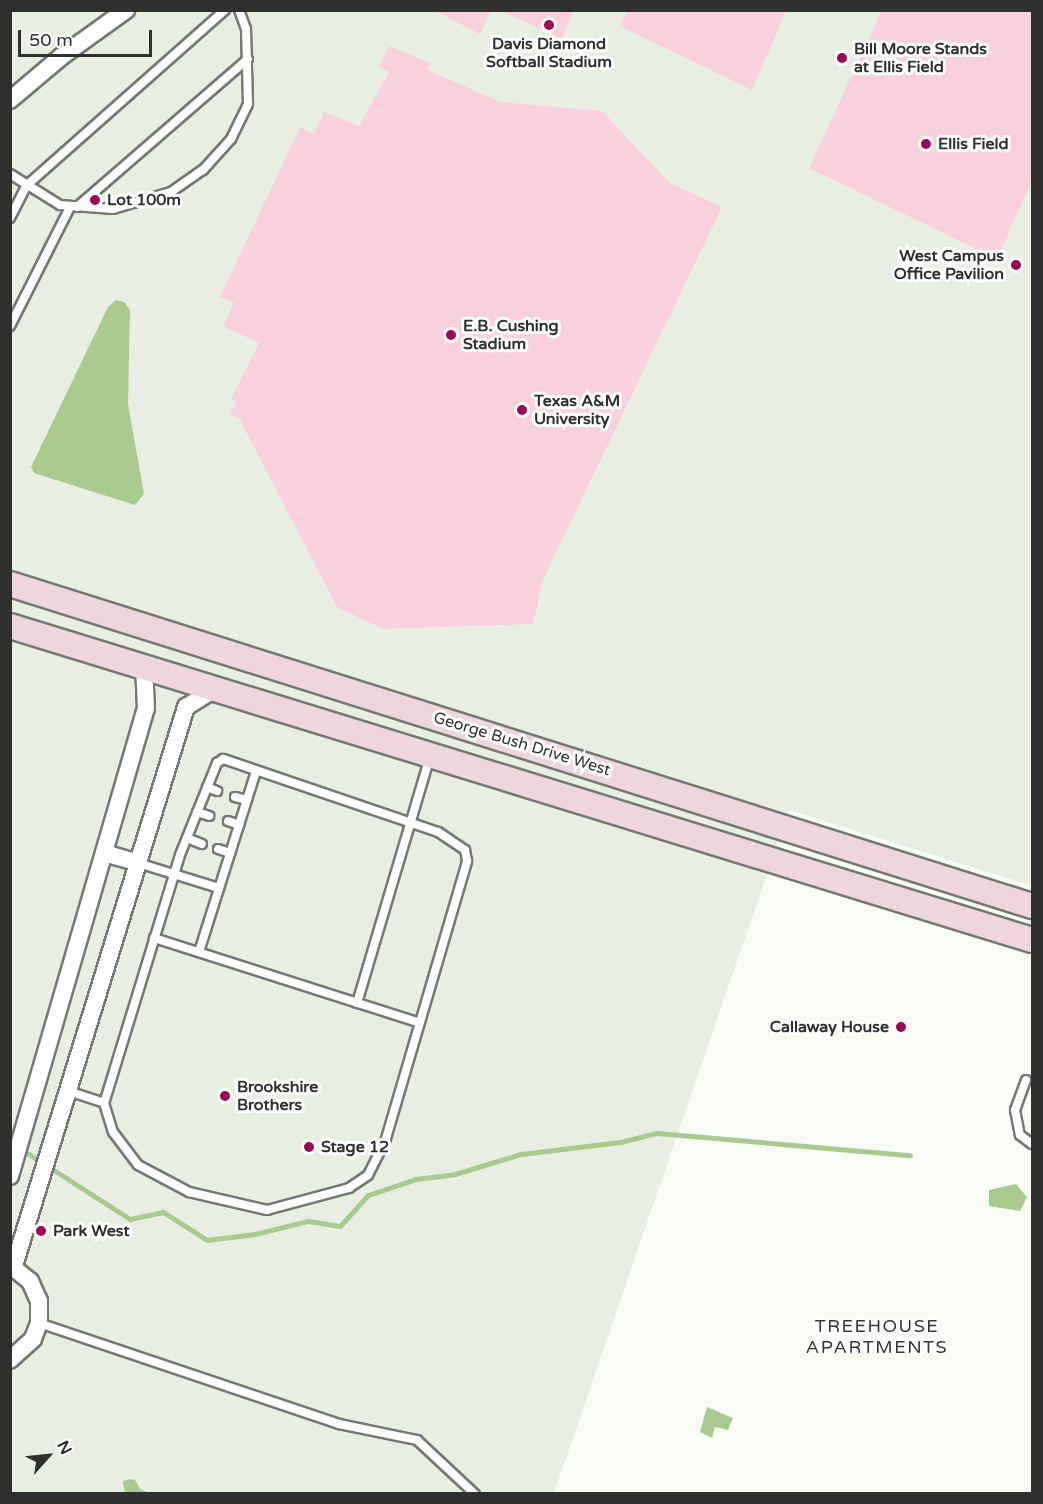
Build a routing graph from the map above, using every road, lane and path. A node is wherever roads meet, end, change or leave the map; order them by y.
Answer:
1 (126, 10) edge
2 (225, 10) edge
3 (239, 10) edge
4 (248, 59) junction
5 (10, 100) edge
6 (10, 174) edge
7 (26, 186) junction
8 (74, 207) junction
9 (10, 218) edge
10 (10, 326) edge
11 (10, 585) edge
12 (10, 626) edge
13 (144, 665) junction
14 (216, 688) junction
15 (430, 754) junction
16 (572, 759) junction
17 (256, 771) junction
18 (207, 787) junction
19 (217, 791) dead end
20 (235, 796) dead end
21 (247, 800) junction
22 (197, 812) junction
23 (209, 816) dead end
24 (228, 821) dead end
25 (410, 823) junction
26 (239, 825) junction
27 (187, 838) junction
28 (202, 844) dead end
29 (218, 849) dead end
30 (104, 853) junction
31 (230, 853) junction
32 (138, 863) junction
33 (175, 874) junction
34 (219, 888) junction
35 (1032, 906) edge
36 (154, 938) junction
37 (1032, 940) edge
38 (199, 952) junction
39 (357, 1003) junction
40 (420, 1023) junction
41 (1026, 1080) dead end
42 (68, 1091) junction
43 (104, 1103) junction
44 (1032, 1144) edge
45 (10, 1176) edge
46 (12, 1266) edge
47 (39, 1323) junction
48 (10, 1360) edge
49 (475, 1494) edge

1 - 5 street
2 - 7 lane
3 - 4 lane
4 - 8 lane
4 - 8 lane
6 - 7 lane
7 - 8 lane
7 - 9 lane
8 - 10 lane
11 - 16 main road, George Bush Drive West
12 - 13 main road
13 - 14 main road
13 - 30 street
14 - 15 main road
14 - 32 street
15 - 16 main road
15 - 25 lane
15 - 37 main road
16 - 35 main road, George Bush Drive West
17 - 18 lane
17 - 21 lane
17 - 25 lane
18 - 19 lane
18 - 22 lane
20 - 21 lane
21 - 26 lane
22 - 23 lane
22 - 27 lane
24 - 26 lane
25 - 39 lane
25 - 40 lane
26 - 31 lane
27 - 28 lane
27 - 33 lane
29 - 31 lane
30 - 32 street
30 - 45 street
31 - 34 lane
32 - 33 lane
32 - 42 street
33 - 34 lane
33 - 36 lane
34 - 38 lane
36 - 38 lane
36 - 43 lane
38 - 39 lane
39 - 40 lane
40 - 43 lane
41 - 44 lane
42 - 43 lane
42 - 46 street
46 - 47 street
47 - 48 street
47 - 49 lane

